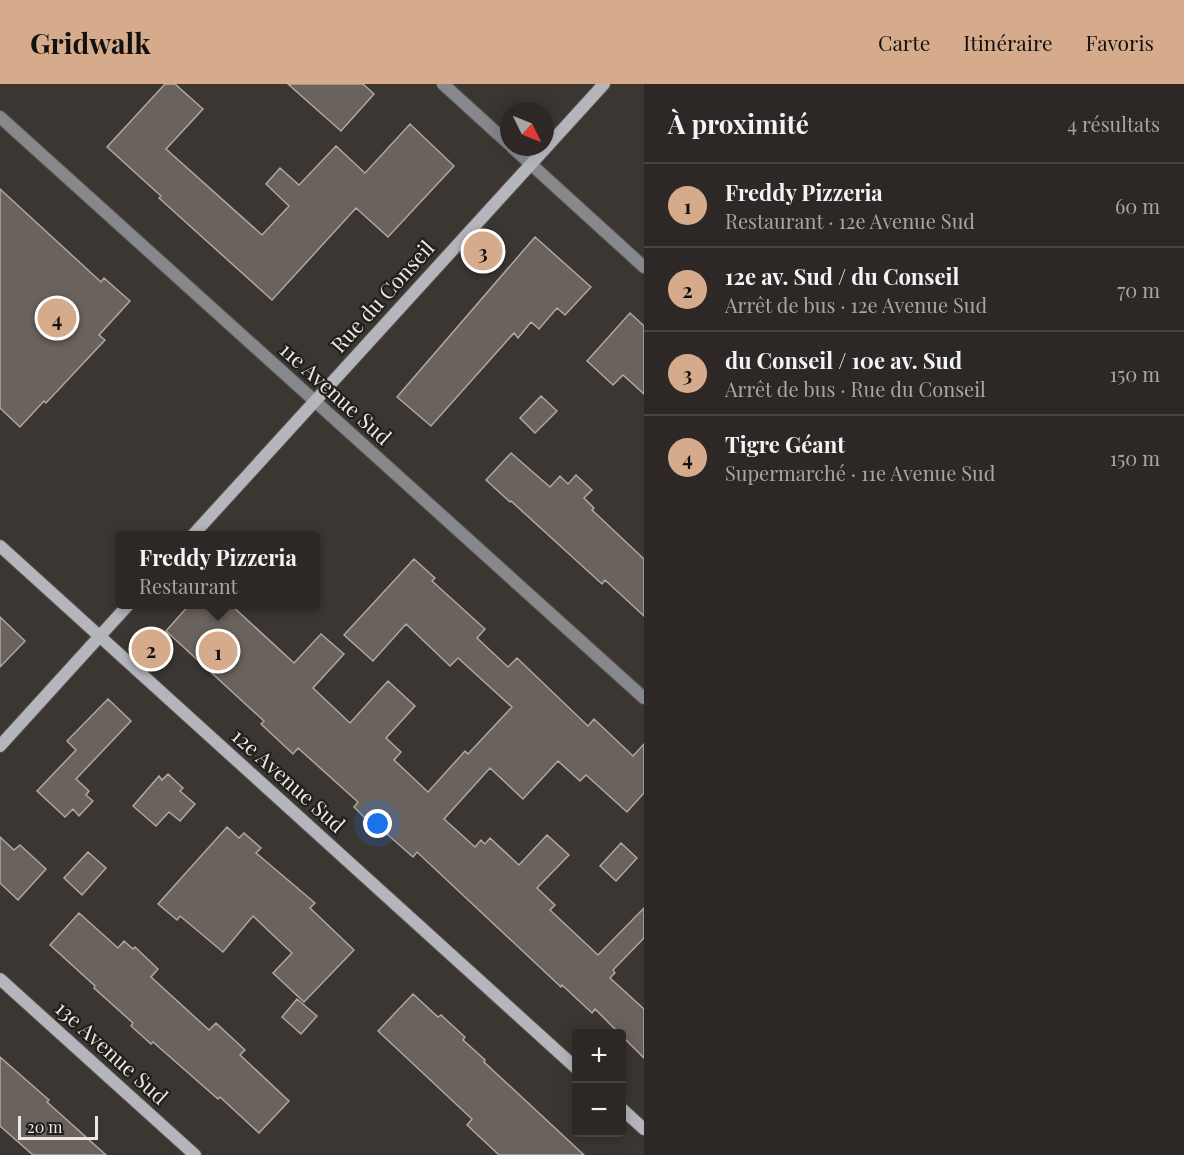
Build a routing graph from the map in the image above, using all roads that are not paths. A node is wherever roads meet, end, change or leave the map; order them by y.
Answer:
1 (443, 84) edge
2 (604, 84) edge
3 (0, 117) edge
4 (500, 136) edge
5 (522, 156) edge
6 (531, 164) junction
7 (644, 267) edge
8 (314, 401) junction
9 (197, 531) edge
10 (0, 546) edge
11 (124, 609) edge
12 (99, 637) junction
13 (644, 698) edge
14 (0, 746) edge
15 (0, 979) edge
16 (572, 1064) edge
17 (626, 1113) edge
18 (644, 1129) edge
19 (195, 1155) edge

1 - 4 street
2 - 6 main road, Rue du Conseil
3 - 8 street, 11e Avenue Sud
5 - 6 street
6 - 7 street
6 - 8 main road, Rue du Conseil
8 - 9 main road, Rue du Conseil
8 - 13 street, 11e Avenue Sud
10 - 12 main road, 12e Avenue Sud
11 - 12 main road
12 - 14 main road
12 - 16 main road, 12e Avenue Sud
15 - 19 main road, 13e Avenue Sud
17 - 18 main road

